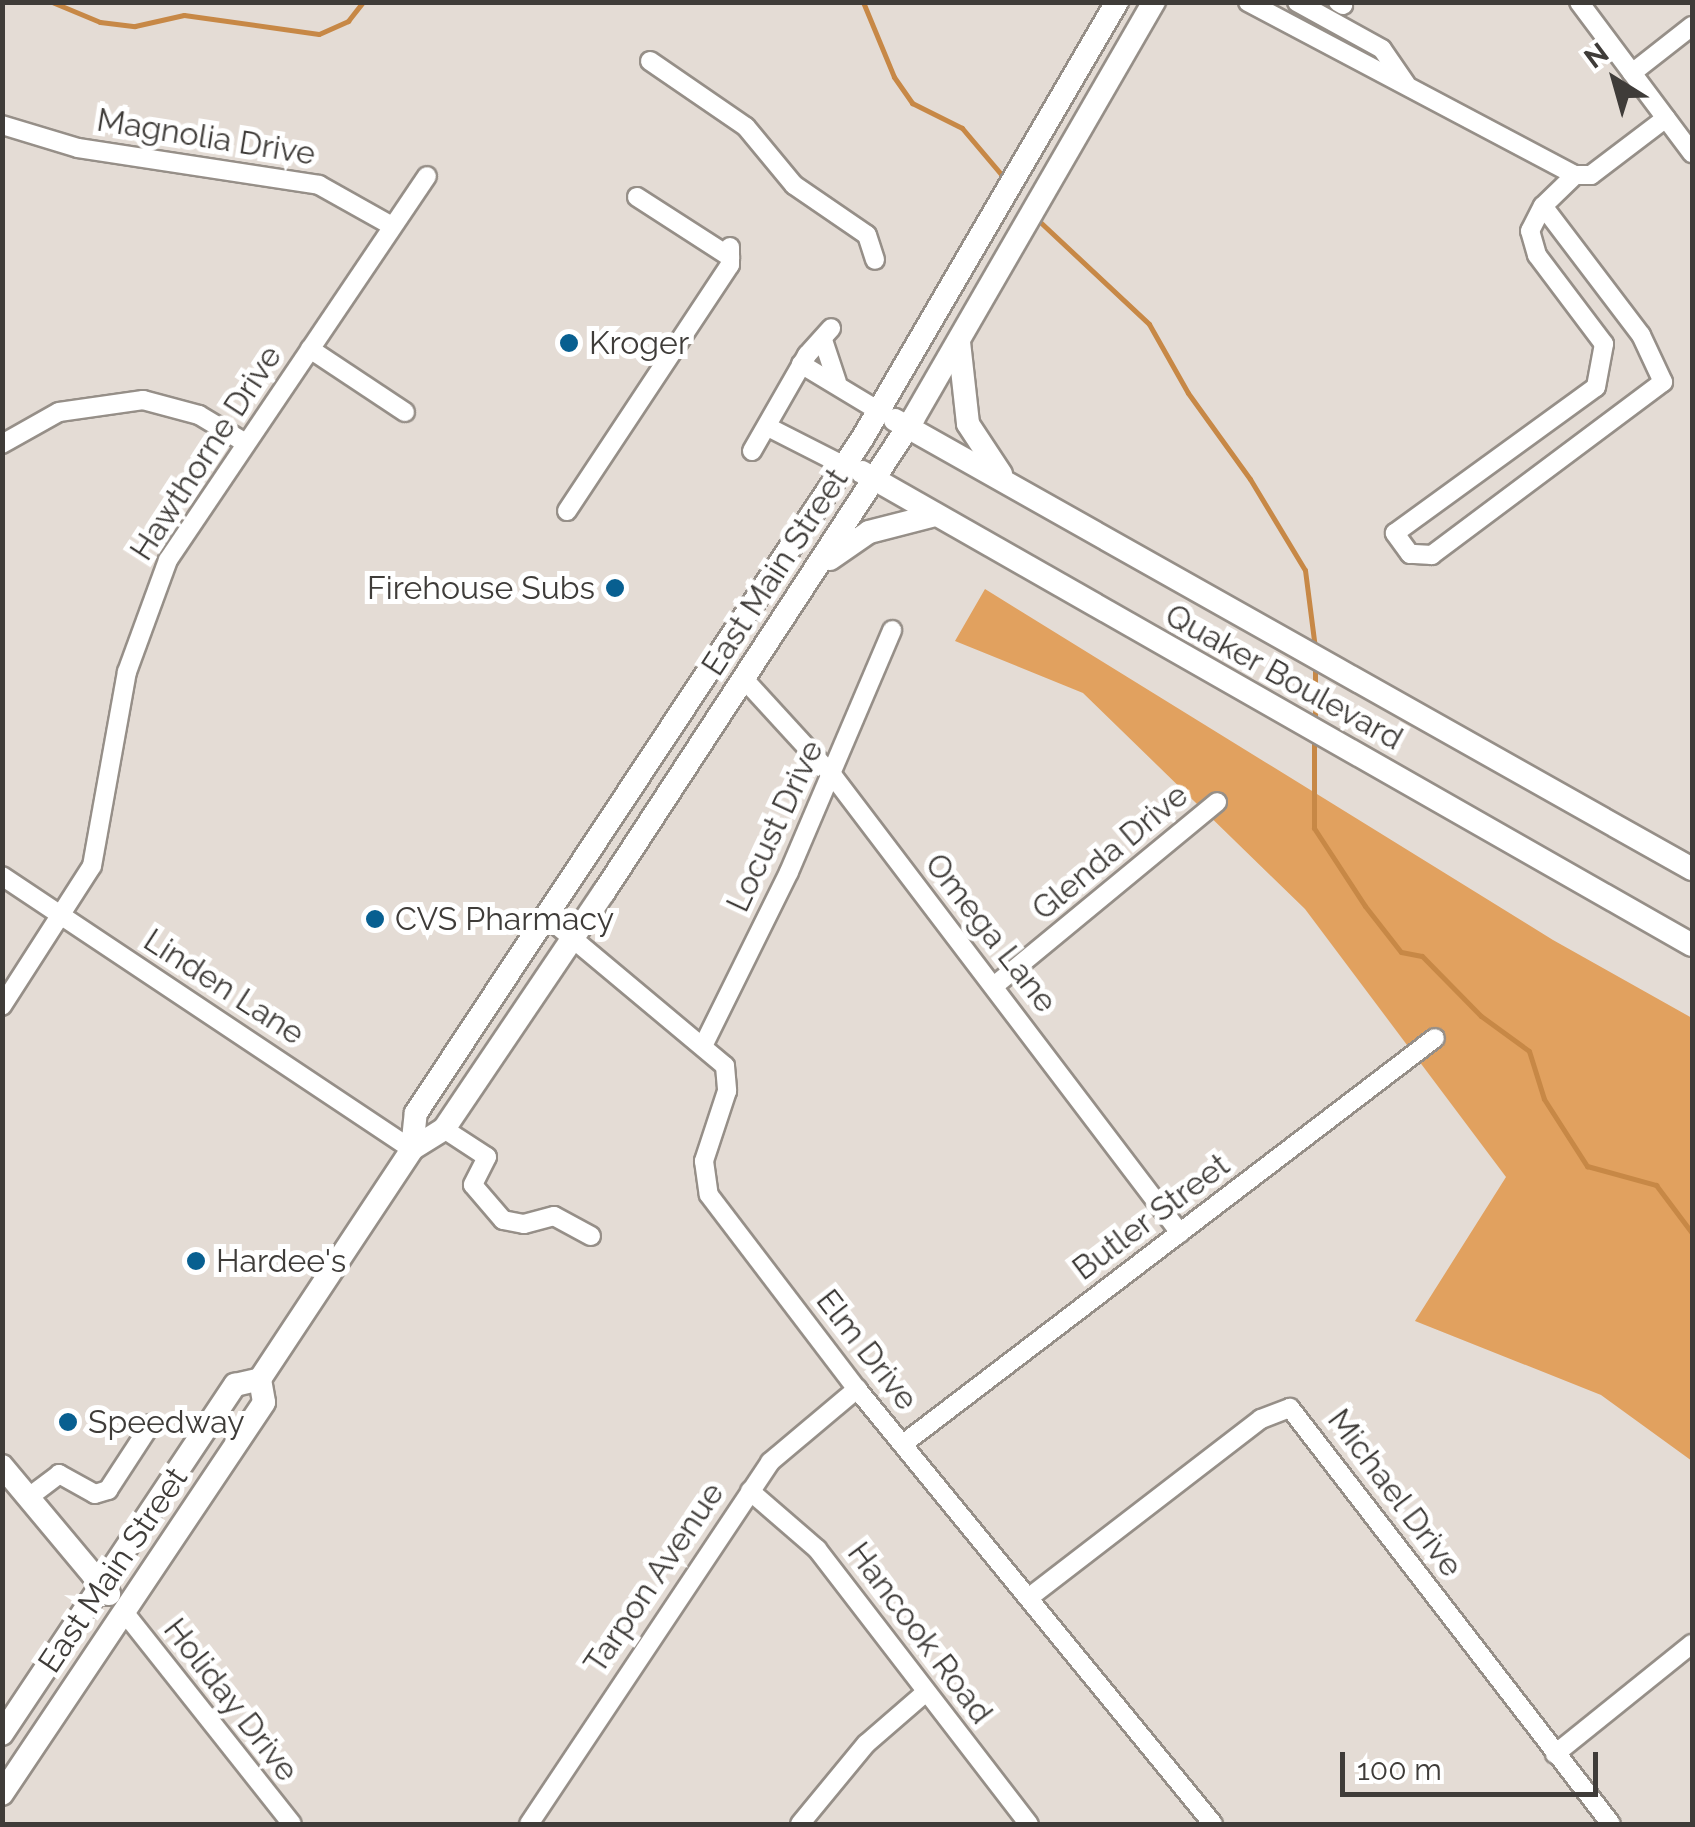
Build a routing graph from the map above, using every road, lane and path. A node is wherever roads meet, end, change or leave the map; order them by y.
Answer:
1 (1117, 2) edge
2 (1154, 2) edge
3 (1248, 2) edge
4 (1297, 2) edge
5 (1579, 2) edge
6 (1692, 26) edge
7 (650, 61) dead end
8 (1632, 73) junction
9 (1407, 86) junction
10 (1666, 118) junction
11 (2, 124) edge
12 (1692, 153) edge
13 (1575, 174) junction
14 (427, 176) dead end
15 (636, 197) dead end
16 (1543, 206) junction
17 (392, 226) junction
18 (875, 260) dead end
19 (959, 342) junction
20 (310, 349) junction
21 (802, 364) junction
22 (837, 382) junction
23 (879, 410) junction
24 (405, 412) dead end
25 (907, 427) junction
26 (768, 428) junction
27 (244, 442) junction
28 (2, 444) edge
29 (752, 450) dead end
30 (844, 466) junction
31 (876, 477) junction
32 (1006, 481) junction
33 (566, 511) dead end
34 (932, 516) junction
35 (816, 571) junction
36 (892, 630) dead end
37 (744, 679) junction
38 (833, 776) junction
39 (1218, 802) dead end
40 (1692, 869) edge
41 (2, 876) edge
42 (62, 916) junction
43 (546, 917) junction
44 (573, 938) junction
45 (1692, 945) edge
46 (994, 986) junction
47 (2, 1006) edge
48 (1435, 1038) dead end
49 (704, 1044) junction
50 (444, 1130) junction
51 (412, 1150) junction
52 (1180, 1234) junction
53 (591, 1236) dead end
54 (260, 1379) junction
55 (857, 1389) junction
56 (151, 1424) dead end
57 (903, 1444) junction
58 (2, 1466) edge
59 (750, 1491) junction
60 (29, 1497) junction
61 (102, 1585) junction
62 (1031, 1596) junction
63 (124, 1612) junction
64 (1692, 1644) edge
65 (926, 1692) junction
66 (2, 1734) edge
67 (1556, 1754) junction
68 (2, 1794) edge
69 (292, 1824) edge
70 (528, 1824) edge
71 (800, 1824) edge
72 (1029, 1824) edge
73 (1213, 1824) edge
74 (1611, 1824) edge

1 - 23 main road, East Main Street
2 - 19 main road, East Main Street
3 - 9 street
4 - 9 street
5 - 8 street
6 - 8 street
7 - 18 street
8 - 10 street
9 - 13 street
10 - 12 street
10 - 13 street
11 - 17 street, Magnolia Drive
13 - 16 street
14 - 17 street, Hawthorne Drive
15 - 33 street
16 - 16 street
17 - 20 street, Hawthorne Drive
19 - 25 main road, East Main Street
19 - 32 main road
20 - 24 street
20 - 27 street, Hawthorne Drive
21 - 22 street
21 - 22 street
21 - 26 street
22 - 23 street
23 - 25 main road, Quaker Boulevard
23 - 30 main road, East Main Street
25 - 31 main road, East Main Street
25 - 32 main road, Quaker Boulevard
26 - 29 street
26 - 30 street
27 - 28 street
27 - 42 street, Hawthorne Drive
30 - 31 main road, Quaker Boulevard
30 - 43 main road, East Main Street
31 - 34 main road, Quaker Boulevard
31 - 35 main road, East Main Street
32 - 40 main road, Quaker Boulevard
34 - 35 main road
34 - 45 main road, Quaker Boulevard
35 - 37 main road, East Main Street
36 - 38 street, Locust Drive
37 - 38 street, Omega Lane
37 - 44 main road, East Main Street
38 - 46 street, Omega Lane
38 - 49 street, Locust Drive
39 - 46 street, Glenda Drive
41 - 42 street, Linden Lane
42 - 47 street, Hawthorne Drive
42 - 51 street, Linden Lane
43 - 44 street, Elm Drive
43 - 51 main road, East Main Street
44 - 49 street, Elm Drive
44 - 50 main road, East Main Street
46 - 52 street, Omega Lane
48 - 52 street, Butler Street
49 - 55 street, Elm Drive
50 - 51 main road, East Main Street
50 - 53 street
51 - 54 main road, East Main Street
52 - 57 street, Butler Street
54 - 61 main road, East Main Street
54 - 63 main road, East Main Street
55 - 57 street, Elm Drive
55 - 59 street, Tarpon Avenue
56 - 60 street
57 - 62 street, Elm Drive
58 - 60 main road
59 - 65 street, Hancook Road
59 - 70 street, Tarpon Avenue
60 - 61 main road
61 - 63 main road
61 - 66 main road, East Main Street
62 - 67 street, Michael Drive
62 - 73 street, Elm Drive
63 - 68 main road, East Main Street
63 - 69 street, Holiday Drive
64 - 67 street
65 - 71 street
65 - 72 street, Hancook Road
67 - 74 street, Michael Drive

